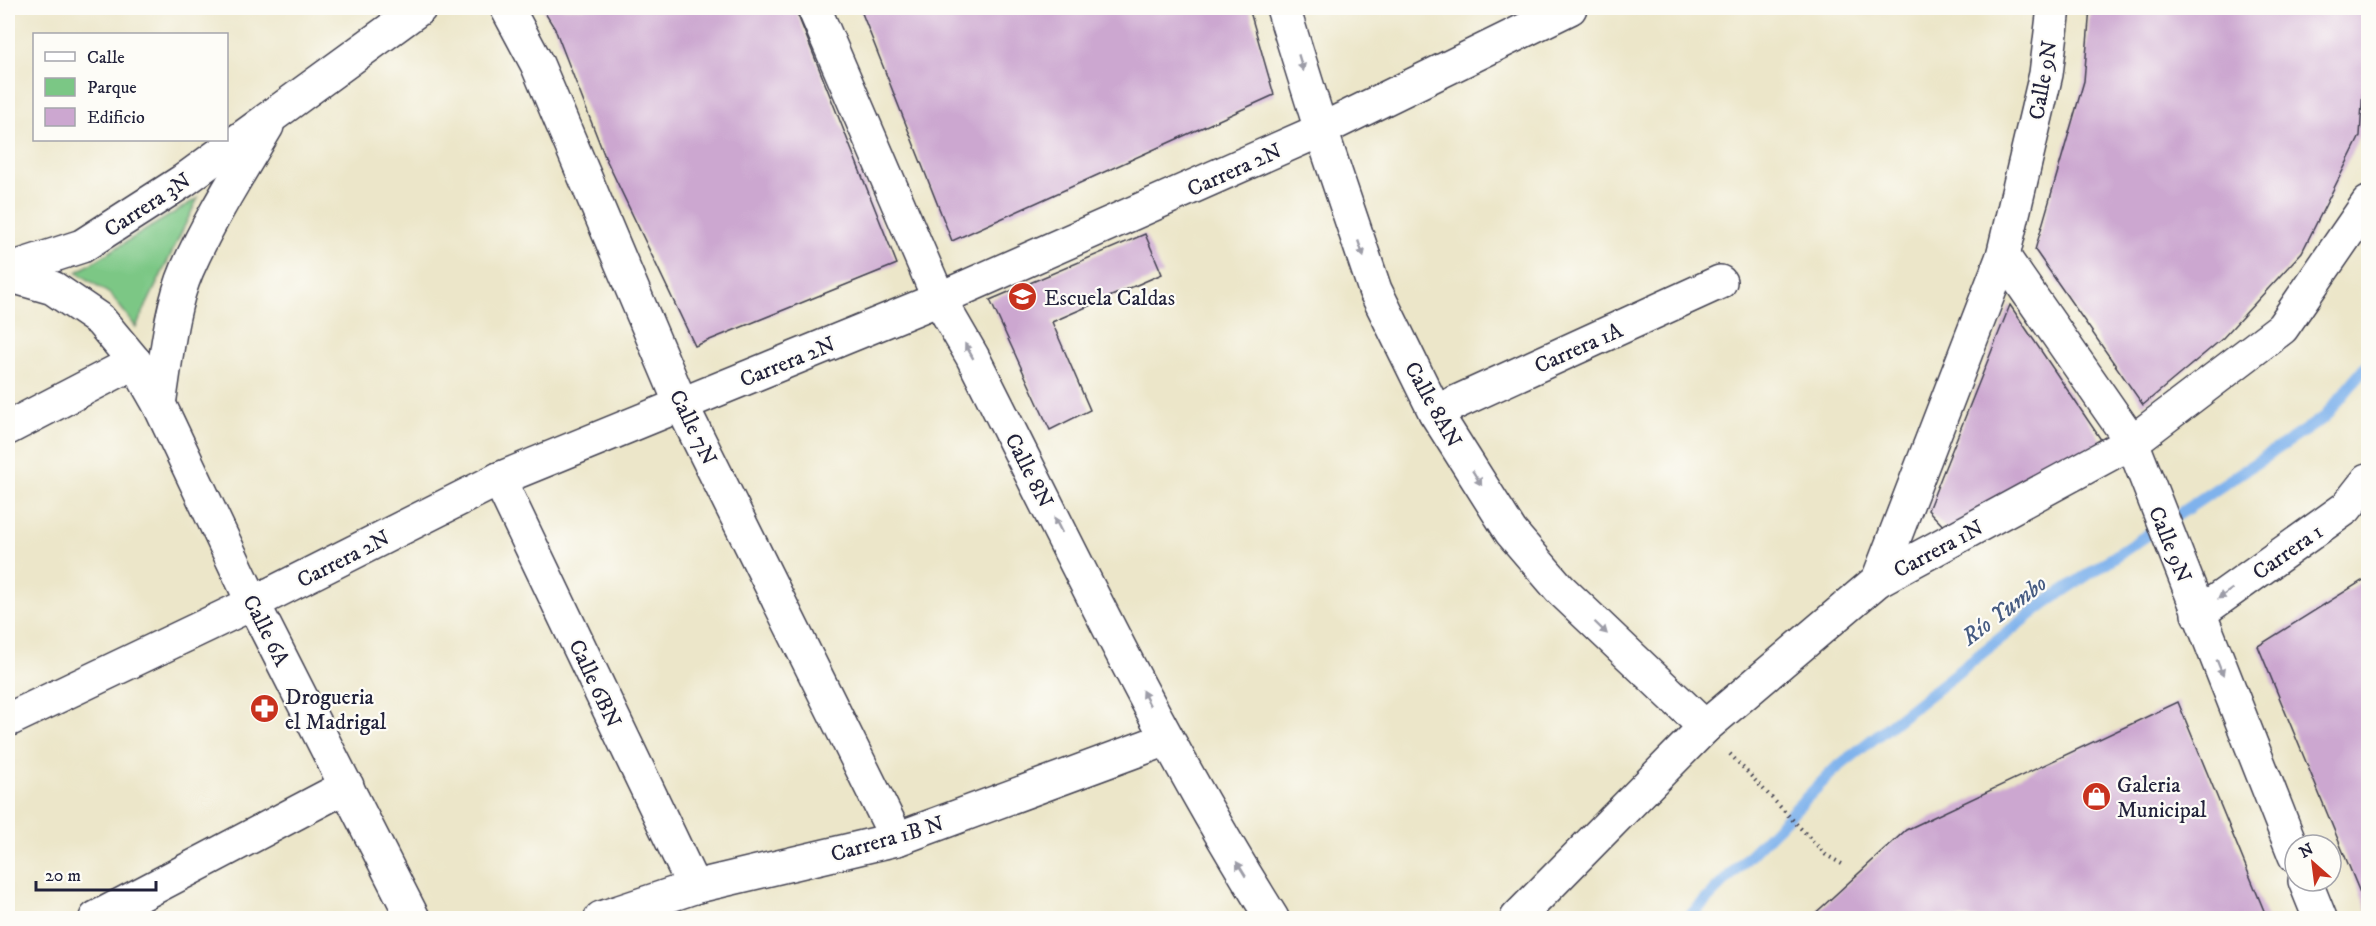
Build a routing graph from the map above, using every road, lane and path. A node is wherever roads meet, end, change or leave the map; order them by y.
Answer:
1 (420, 8) edge
2 (507, 8) edge
3 (814, 8) edge
4 (1283, 8) edge
5 (1570, 8) edge
6 (2054, 8) edge
7 (276, 112) junction
8 (1321, 130) junction
9 (2368, 203) edge
10 (2003, 256) junction
11 (8, 273) edge
12 (1720, 282) dead end
13 (939, 299) junction
14 (135, 362) junction
15 (159, 404) junction
16 (681, 404) junction
17 (1435, 412) junction
18 (8, 428) edge
19 (2132, 442) junction
20 (500, 479) junction
21 (2368, 480) edge
22 (1878, 580) junction
23 (253, 603) junction
24 (2198, 614) junction
25 (8, 720) edge
26 (1705, 727) junction
27 (1167, 739) junction
28 (1737, 762) dead end
29 (347, 786) junction
30 (2286, 833) edge
31 (897, 839) junction
32 (1842, 864) dead end
33 (693, 887) junction
34 (2310, 893) edge
35 (96, 918) edge
36 (413, 918) edge
37 (601, 918) edge
38 (1272, 918) edge
39 (1518, 918) edge
40 (2320, 918) edge

1 - 7 street, Carrera 3N
2 - 16 street, Calle 7N
3 - 13 street, Calle 8N
4 -> 8 street, Calle 8AN
5 - 8 street, Carrera 2N
6 - 10 street, Calle 9N
7 - 11 street, Carrera 3N
7 - 15 street
8 - 13 street, Carrera 2N
8 -> 17 street, Calle 8AN
9 - 19 street, Carrera 1N
10 - 19 street, Calle 9N
10 - 22 street, Calle 9N
11 - 14 street, Calle 6A
12 - 17 street, Carrera 1A
13 - 16 street, Carrera 2N
27 -> 13 street, Calle 8N
14 - 15 street, Calle 6A
14 - 18 street
15 - 23 street, Calle 6A
16 - 20 street, Carrera 2N
16 - 31 street, Calle 7N
17 -> 26 street, Calle 8AN
19 - 22 street, Carrera 1N
19 - 24 street, Calle 9N
20 - 23 street, Carrera 2N
20 - 33 street, Calle 6BN
21 -> 24 street, Carrera 1
22 - 26 street, Carrera 1N
23 - 25 street, Carrera 2N
23 - 29 street, Calle 6A
24 -> 30 street, Calle 9N
26 - 39 street, Carrera 1N
27 - 31 street, Carrera 1B N
38 -> 27 street, Calle 8N
28 - 32 path
29 - 35 street
29 - 36 street, Calle 6A
31 - 33 street, Carrera 1B N
33 - 37 street, Carrera 1B N
34 - 40 street

